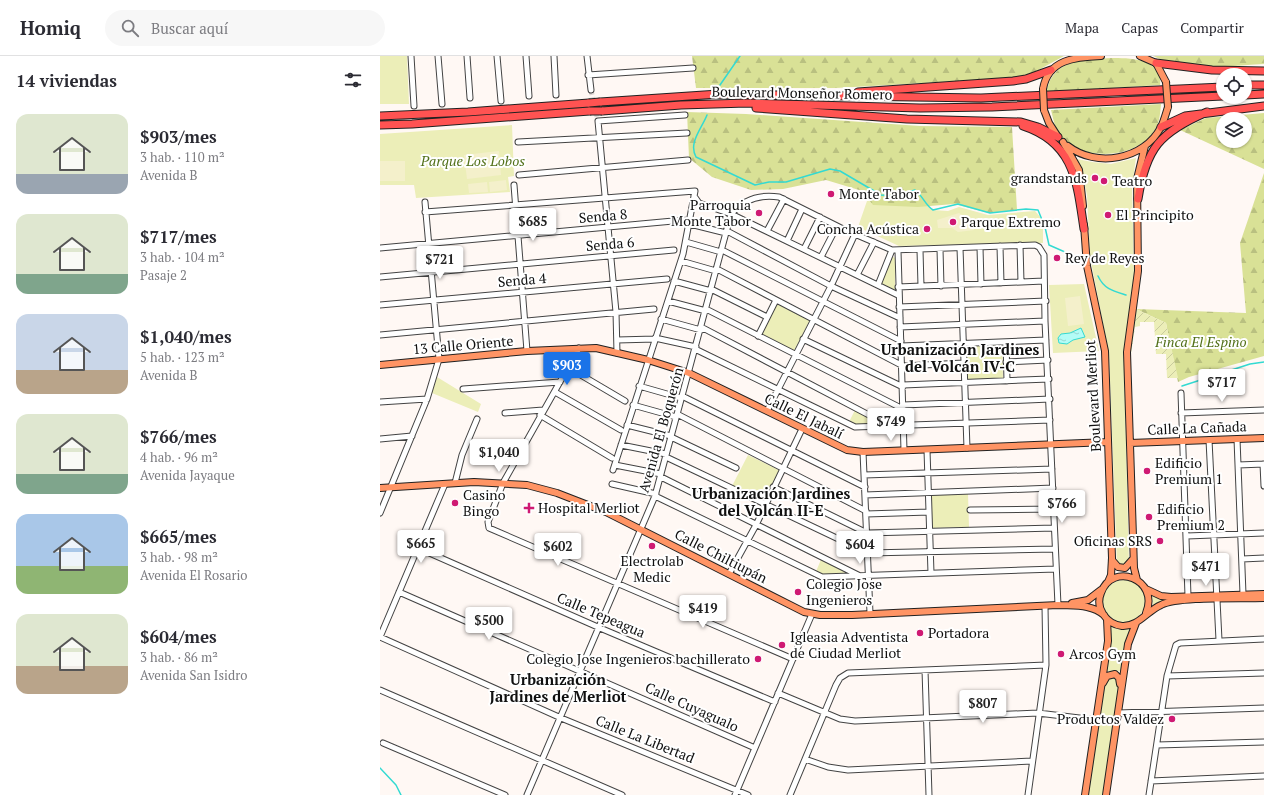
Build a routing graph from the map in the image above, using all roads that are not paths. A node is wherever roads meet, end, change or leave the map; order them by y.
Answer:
1 (411, 56) edge
2 (438, 56) edge
3 (467, 56) edge
4 (497, 56) edge
5 (526, 56) edge
6 (554, 56) edge
7 (587, 56) edge
8 (1101, 56) edge
9 (1140, 56) edge
10 (1156, 63) junction
11 (693, 68) dead end
12 (1052, 70) junction
13 (1264, 71) edge
14 (588, 76) junction
15 (1264, 84) edge
16 (1252, 85) edge
17 (1216, 87) edge
18 (591, 90) tunnel mouth
19 (752, 94) junction
20 (1264, 94) edge
21 (556, 95) dead end
22 (1252, 95) edge
23 (529, 96) dead end
24 (1216, 96) edge
25 (470, 98) dead end
26 (501, 102) dead end
27 (442, 104) dead end
28 (716, 104) junction
29 (414, 106) dead end
30 (1264, 106) edge
31 (1207, 112) junction
32 (685, 115) dead end
33 (380, 116) edge
34 (997, 122) junction
35 (380, 125) edge
36 (1161, 127) junction
37 (687, 133) dead end
38 (599, 137) junction
39 (1061, 140) junction
40 (518, 142) dead end
41 (1145, 146) junction
42 (688, 160) dead end
43 (602, 168) junction
44 (519, 175) dead end
45 (514, 185) dead end
46 (695, 194) junction
47 (605, 197) junction
48 (784, 199) junction
49 (1138, 199) junction
50 (424, 202) dead end
51 (516, 205) junction
52 (802, 209) junction
53 (426, 212) junction
54 (731, 214) junction
55 (820, 218) junction
56 (684, 220) dead end
57 (690, 224) junction
58 (837, 226) junction
59 (607, 228) junction
60 (1084, 229) junction
61 (767, 231) junction
62 (727, 232) junction
63 (855, 234) junction
64 (518, 235) junction
65 (787, 241) junction
66 (686, 242) junction
67 (874, 242) junction
68 (428, 243) junction
69 (1020, 245) junction
70 (1000, 246) junction
71 (980, 247) junction
72 (380, 248) edge
73 (960, 248) junction
74 (804, 249) junction
75 (940, 249) junction
76 (674, 250) dead end
77 (895, 250) junction
78 (920, 250) junction
79 (722, 251) junction
80 (609, 256) junction
81 (821, 257) junction
82 (681, 261) junction
83 (520, 264) junction
84 (840, 266) junction
85 (716, 270) junction
86 (431, 273) junction
87 (857, 275) junction
88 (380, 277) edge
89 (667, 279) dead end
90 (674, 281) junction
91 (1044, 281) junction
92 (1021, 282) junction
93 (613, 283) junction
94 (1001, 283) junction
95 (981, 284) junction
96 (878, 285) junction
97 (961, 285) junction
98 (831, 286) junction
99 (898, 286) junction
100 (921, 286) junction
101 (941, 286) junction
102 (711, 290) junction
103 (523, 292) junction
104 (898, 294) junction
105 (434, 300) junction
106 (776, 300) junction
107 (668, 301) junction
108 (1046, 301) junction
109 (823, 302) junction
110 (380, 305) edge
111 (962, 305) junction
112 (899, 307) junction
113 (654, 309) dead end
114 (706, 310) junction
115 (616, 312) junction
116 (767, 317) junction
117 (900, 318) junction
118 (661, 319) junction
119 (814, 319) junction
120 (526, 320) junction
121 (1045, 321) junction
122 (963, 324) junction
123 (900, 327) junction
124 (436, 328) junction
125 (701, 328) junction
126 (380, 335) edge
127 (758, 336) junction
128 (655, 339) junction
129 (803, 339) junction
130 (617, 340) junction
131 (1046, 340) junction
132 (1006, 342) junction
133 (964, 343) junction
134 (901, 344) junction
135 (579, 348) junction
136 (696, 348) junction
137 (527, 351) junction
138 (617, 353) junction
139 (795, 354) junction
140 (439, 359) junction
141 (648, 360) junction
142 (1048, 360) junction
143 (1006, 362) junction
144 (964, 363) junction
145 (380, 365) edge
146 (902, 366) junction
147 (569, 368) junction
148 (787, 372) junction
149 (689, 373) junction
150 (1049, 379) junction
151 (1007, 381) junction
152 (560, 382) junction
153 (964, 382) junction
154 (640, 386) junction
155 (903, 386) junction
156 (464, 389) dead end
157 (778, 390) junction
158 (555, 392) junction
159 (1181, 393) dead end
160 (681, 397) junction
161 (427, 398) junction
162 (1050, 399) junction
163 (625, 401) dead end
164 (380, 402) edge
165 (964, 403) junction
166 (634, 406) junction
167 (903, 407) junction
168 (1264, 410) edge
169 (767, 411) junction
170 (505, 413) dead end
171 (541, 413) junction
172 (1181, 413) junction
173 (676, 416) junction
174 (477, 419) dead end
175 (1050, 420) junction
176 (966, 422) junction
177 (627, 425) junction
178 (889, 425) junction
179 (903, 425) junction
180 (802, 428) junction
181 (621, 430) dead end
182 (412, 436) junction
183 (671, 437) junction
184 (1264, 438) edge
185 (380, 439) edge
186 (1237, 439) junction
187 (1209, 440) junction
188 (1182, 441) junction
189 (1108, 442) junction
190 (1130, 443) junction
191 (1051, 444) junction
192 (621, 445) junction
193 (966, 448) junction
194 (792, 449) junction
195 (904, 450) junction
196 (927, 450) junction
197 (863, 452) junction
198 (666, 456) junction
199 (612, 458) dead end
200 (1264, 464) edge
201 (1238, 465) junction
202 (736, 468) dead end
203 (782, 468) junction
204 (1052, 469) junction
205 (928, 473) junction
206 (661, 475) junction
207 (864, 475) junction
208 (455, 483) junction
209 (503, 483) junction
210 (445, 484) junction
211 (612, 484) dead end
212 (1264, 486) edge
213 (392, 487) junction
214 (773, 487) junction
215 (865, 487) junction
216 (380, 488) edge
217 (1053, 488) junction
218 (928, 492) junction
219 (656, 495) junction
220 (865, 495) junction
221 (765, 505) junction
222 (1053, 509) junction
223 (970, 510) dead end
224 (866, 512) junction
225 (929, 512) junction
226 (380, 514) edge
227 (756, 525) junction
228 (1054, 528) junction
229 (642, 530) junction
230 (929, 531) junction
231 (867, 533) junction
232 (1264, 533) edge
233 (1241, 534) junction
234 (1214, 535) junction
235 (1186, 536) junction
236 (747, 540) junction
237 (418, 548) junction
238 (1055, 549) junction
239 (930, 552) junction
240 (868, 553) junction
241 (1264, 558) edge
242 (1134, 559) junction
243 (1242, 559) junction
244 (1112, 560) junction
245 (1056, 569) junction
246 (931, 573) junction
247 (729, 574) junction
248 (861, 576) junction
249 (869, 576) junction
250 (1137, 580) junction
251 (1108, 582) junction
252 (619, 584) junction
253 (1102, 589) junction
254 (1146, 589) junction
255 (399, 592) junction
256 (1243, 594) junction
257 (1264, 594) edge
258 (1188, 596) junction
259 (1216, 597) junction
260 (1264, 598) edge
261 (1058, 605) junction
262 (1045, 606) junction
263 (870, 613) junction
264 (1146, 613) junction
265 (812, 614) junction
266 (1103, 615) junction
267 (1136, 623) junction
268 (600, 628) junction
269 (380, 637) edge
270 (1264, 639) edge
271 (1219, 640) junction
272 (793, 659) junction
273 (1046, 665) junction
274 (925, 670) junction
275 (581, 671) junction
276 (1264, 673) edge
277 (1167, 676) junction
278 (1102, 685) junction
279 (380, 690) edge
280 (1121, 692) junction
281 (778, 693) junction
282 (774, 702) junction
283 (1264, 708) edge
284 (1163, 711) junction
285 (824, 713) junction
286 (1038, 713) junction
287 (1118, 713) junction
288 (561, 718) junction
289 (927, 718) junction
290 (1096, 720) junction
291 (383, 742) dead end
292 (1264, 742) edge
293 (1157, 746) junction
294 (755, 748) junction
295 (805, 759) junction
296 (543, 760) junction
297 (1032, 761) junction
298 (928, 766) junction
299 (1264, 776) edge
300 (1151, 780) junction
301 (736, 792) edge
302 (505, 795) edge
303 (527, 795) edge
304 (622, 795) edge
305 (748, 795) edge
306 (790, 795) edge
307 (929, 795) edge
308 (1028, 795) edge
309 (1085, 795) edge
310 (1106, 795) edge
311 (1149, 795) edge

1 - 29 street
2 - 27 street
3 - 25 street
4 - 26 street
5 - 23 street
6 - 21 street
7 - 14 street
8 - 12 main road
9 - 10 main road
10 - 13 highway
10 - 36 main road, bridge
11 - 14 street
12 - 19 highway
12 - 39 main road, Boulevard Merliot, bridge
14 - 18 street
15 - 16 highway
17 - 19 highway, Boulevard Monseñor Romero
19 - 33 highway, Boulevard Monseñor Romero, bridge
20 - 22 highway
24 - 28 highway, Boulevard Monseñor Romero
28 - 34 highway
28 - 35 highway, Boulevard Monseñor Romero, bridge
30 - 31 highway
31 - 36 highway
31 - 49 highway
32 - 38 street
34 - 39 highway
34 - 60 highway
36 - 41 main road
37 - 38 street
38 - 40 street
38 - 43 street
39 - 41 main road
39 - 60 main road, Boulevard Merliot
41 - 49 main road
42 - 43 street
43 - 44 street
43 - 47 street
45 - 51 street
46 - 47 street
46 - 54 street
46 - 57 street
47 - 51 street
47 - 59 street
48 - 52 street
48 - 54 street
48 - 61 street
49 - 190 main road
50 - 53 street
51 - 53 street
51 - 64 street
52 - 55 street
52 - 65 street
53 - 68 street
54 - 61 street
54 - 62 street, Avenida El Boquerón
55 - 58 street
55 - 74 street
56 - 59 street, Senda 8
57 - 62 street
57 - 66 street
58 - 63 street
58 - 81 street
59 - 64 street, Senda 8
59 - 80 street
60 - 189 main road, Boulevard Merliot
61 - 65 street
62 - 79 street, Avenida El Boquerón
62 - 98 street
63 - 67 street
63 - 84 street
64 - 68 street, Senda 8
64 - 83 street
65 - 74 street
66 - 79 street
66 - 82 street
67 - 77 street
67 - 87 street
68 - 72 street, Senda 8
68 - 86 street
69 - 70 street
69 - 91 street
69 - 92 street
70 - 71 street
70 - 94 street
71 - 73 street
71 - 95 street
73 - 75 street
73 - 97 street
74 - 81 street
75 - 78 street
75 - 101 street
76 - 80 street, Senda 6
77 - 78 street
77 - 96 street
77 - 99 street
78 - 100 street
79 - 85 street, Avenida El Boquerón
79 - 109 street
80 - 83 street, Senda 6
80 - 93 street
81 - 84 street
82 - 85 street
82 - 90 street
83 - 86 street, Senda 6
83 - 103 street
84 - 87 street
84 - 98 street
85 - 102 street, Avenida El Boquerón
85 - 106 street
86 - 88 street, Senda 6
86 - 105 street
87 - 96 street
89 - 93 street, Senda 4
90 - 102 street
90 - 107 street
91 - 92 street
91 - 108 street
92 - 94 street
93 - 103 street, Senda 4
93 - 115 street
94 - 95 street
95 - 97 street
96 - 104 street
97 - 101 street
97 - 111 street
98 - 109 street
98 - 117 street
99 - 100 street
99 - 104 street
100 - 101 street
102 - 114 street, Avenida El Boquerón
102 - 116 street
103 - 105 street, Senda 4
103 - 120 street
104 - 112 street
105 - 110 street, Senda 4
105 - 124 street
106 - 116 street
106 - 119 street
107 - 114 street
107 - 118 street
108 - 111 street
108 - 121 street
109 - 119 street
109 - 134 street
111 - 112 street
111 - 122 street
112 - 117 street
113 - 115 street
114 - 125 street, Avenida El Boquerón
114 - 127 street
115 - 120 street
115 - 130 street
116 - 127 street
117 - 123 street
118 - 125 street
118 - 128 street
119 - 129 street
119 - 146 street
120 - 124 street
120 - 137 street
121 - 122 street
121 - 131 street
122 - 123 street
122 - 133 street
123 - 134 street
124 - 126 street
124 - 140 street
125 - 136 street, Avenida El Boquerón
125 - 148 street
127 - 139 street
128 - 130 street
128 - 136 street
128 - 141 street
129 - 139 street
129 - 155 street
130 - 138 street
131 - 132 street
131 - 142 street
132 - 133 street
132 - 143 street
133 - 134 street
133 - 144 street
134 - 146 street
135 - 137 main road, 13 Calle Oriente
135 - 138 main road, 13 Calle Oriente
135 - 147 street
136 - 149 street, Avenida El Boquerón
136 - 157 street
137 - 140 main road, 13 Calle Oriente
138 - 141 main road, 13 Calle Oriente
139 - 148 street
139 - 167 street
140 - 145 main road, 13 Calle Oriente
140 - 161 street
141 - 149 main road, 13 Calle Oriente
141 - 154 street
142 - 143 street
142 - 150 street
143 - 151 street
144 - 146 street
144 - 153 street
146 - 155 street
147 - 152 street
147 - 163 street
148 - 157 street
148 - 178 street
149 - 160 street, Avenida El Boquerón
149 - 169 main road, Calle El Jabalí
150 - 151 street
150 - 162 street
151 - 153 street
152 - 156 street
152 - 158 street
153 - 155 street
153 - 165 street
154 - 160 street
154 - 166 street
155 - 167 street
157 - 169 street
157 - 178 street
158 - 171 street
158 - 181 street
159 - 172 street
160 - 173 street, Avenida El Boquerón
160 - 194 street
161 - 164 street
161 - 182 street
162 - 165 street
162 - 175 street
165 - 167 street
165 - 176 street
166 - 173 street
166 - 177 street
167 - 179 street
168 - 172 street
169 - 180 main road, Calle El Jabalí
170 - 171 street
171 - 199 street
171 - 209 street
172 - 188 street
173 - 183 street, Avenida El Boquerón
173 - 203 street
174 - 208 street
175 - 176 street
175 - 191 street
176 - 179 street
176 - 193 street
177 - 183 street
177 - 192 street
178 - 179 street
179 - 195 street
180 - 194 street
180 - 197 main road, Calle El Jabalí
182 - 185 street
182 - 213 street
183 - 198 street, Avenida El Boquerón
183 - 202 street
184 - 186 main road, Calle La Cañada
186 - 187 main road, Calle La Cañada
186 - 201 street
187 - 188 main road, Calle La Cañada
187 - 234 street
188 - 190 main road, Calle La Cañada
188 - 235 street
189 - 191 main road, Calle El Jabalí
189 - 244 main road, Boulevard Merliot
190 - 242 main road
191 - 193 main road, Calle El Jabalí
191 - 204 street
192 - 198 street
192 - 206 street
193 - 196 main road, Calle El Jabalí
194 - 203 street
194 - 215 street
195 - 196 main road, Calle El Jabalí
195 - 197 main road, Calle El Jabalí
196 - 205 street
197 - 207 street
198 - 206 street, Avenida El Boquerón
198 - 221 street
200 - 201 street
200 - 212 street
201 - 233 street
203 - 214 street
203 - 224 street
204 - 205 street
204 - 217 street
205 - 207 street
205 - 218 street
206 - 219 street, Avenida El Boquerón
206 - 227 street
207 - 215 street
208 - 209 main road, Calle Chiltiupán
208 - 210 main road, Calle Chiltiupán
209 - 229 main road, Calle Chiltiupán
209 - 252 street
210 - 213 main road, Calle Chiltiupán
210 - 237 street
211 - 219 street
213 - 216 main road, Calle Chiltiupán
213 - 226 street
214 - 221 street
214 - 231 street
215 - 220 street
217 - 218 street
217 - 222 street
218 - 220 street
218 - 225 street
219 - 229 street, Avenida El Boquerón
219 - 236 street
220 - 224 street
221 - 227 street
221 - 240 street
222 - 223 street
222 - 228 street
224 - 225 street
224 - 231 street
225 - 230 street
227 - 236 street
227 - 248 street
228 - 230 street
228 - 238 street
229 - 247 main road, Calle Chiltiupán
229 - 252 street, Avenida El Boquerón
230 - 231 street
230 - 239 street
231 - 240 street
232 - 233 street
233 - 234 street
233 - 243 street
234 - 235 street
234 - 259 street
235 - 258 street
236 - 247 street
236 - 248 street
237 - 255 street
237 - 268 street, Calle Tepeagua
238 - 239 street
238 - 245 street
239 - 240 street
239 - 246 street
240 - 249 street
241 - 243 street
242 - 244 main road
242 - 250 main road
243 - 256 street
244 - 251 main road, Boulevard Merliot
245 - 246 street
245 - 261 street
246 - 249 street
247 - 265 main road, Calle Chiltiupán
248 - 249 street
249 - 263 street
250 - 251 main road
250 - 254 main road
251 - 253 main road
252 - 268 street, Avenida El Boquerón
252 - 272 street
253 - 261 main road, Calle Chiltiupán
253 - 266 main road
254 - 258 main road
254 - 264 main road
255 - 269 street
255 - 275 street, Calle Cuyagualo
256 - 257 main road
256 - 259 main road
258 - 259 main road
259 - 260 main road
259 - 264 main road
259 - 271 street
261 - 262 main road, Calle Chiltiupán
261 - 266 main road, Calle Chiltiupán
262 - 263 main road, Calle Chiltiupán
262 - 273 street
263 - 265 main road, Calle Chiltiupán
264 - 267 main road
265 - 272 street
266 - 267 main road
266 - 278 main road
267 - 280 main road
268 - 275 street, Avenida El Boquerón
268 - 282 street, Calle Tepeagua
269 - 288 street, Calle La Libertad
270 - 271 street
271 - 277 street
272 - 281 street
273 - 274 street
273 - 286 street
274 - 285 street
274 - 289 street
275 - 288 street, Avenida El Boquerón
275 - 294 street, Calle Cuyagualo
276 - 277 street
277 - 284 street
278 - 280 main road
278 - 290 main road
279 - 296 street
280 - 287 main road
281 - 282 street
281 - 285 street
282 - 294 street
283 - 284 street
284 - 287 street
284 - 293 street
285 - 289 street
285 - 295 street
286 - 289 street
286 - 290 street
286 - 297 street
287 - 310 main road
288 - 296 street, Avenida El Boquerón
288 - 301 street, Calle La Libertad
289 - 298 street
290 - 309 main road
291 - 302 street
292 - 293 street
293 - 300 street
294 - 301 street
295 - 298 street
295 - 306 street
296 - 303 street, Avenida El Boquerón
296 - 304 street
297 - 298 street
297 - 308 street
298 - 307 street
299 - 300 street
300 - 311 street
301 - 305 street, Calle La Libertad

